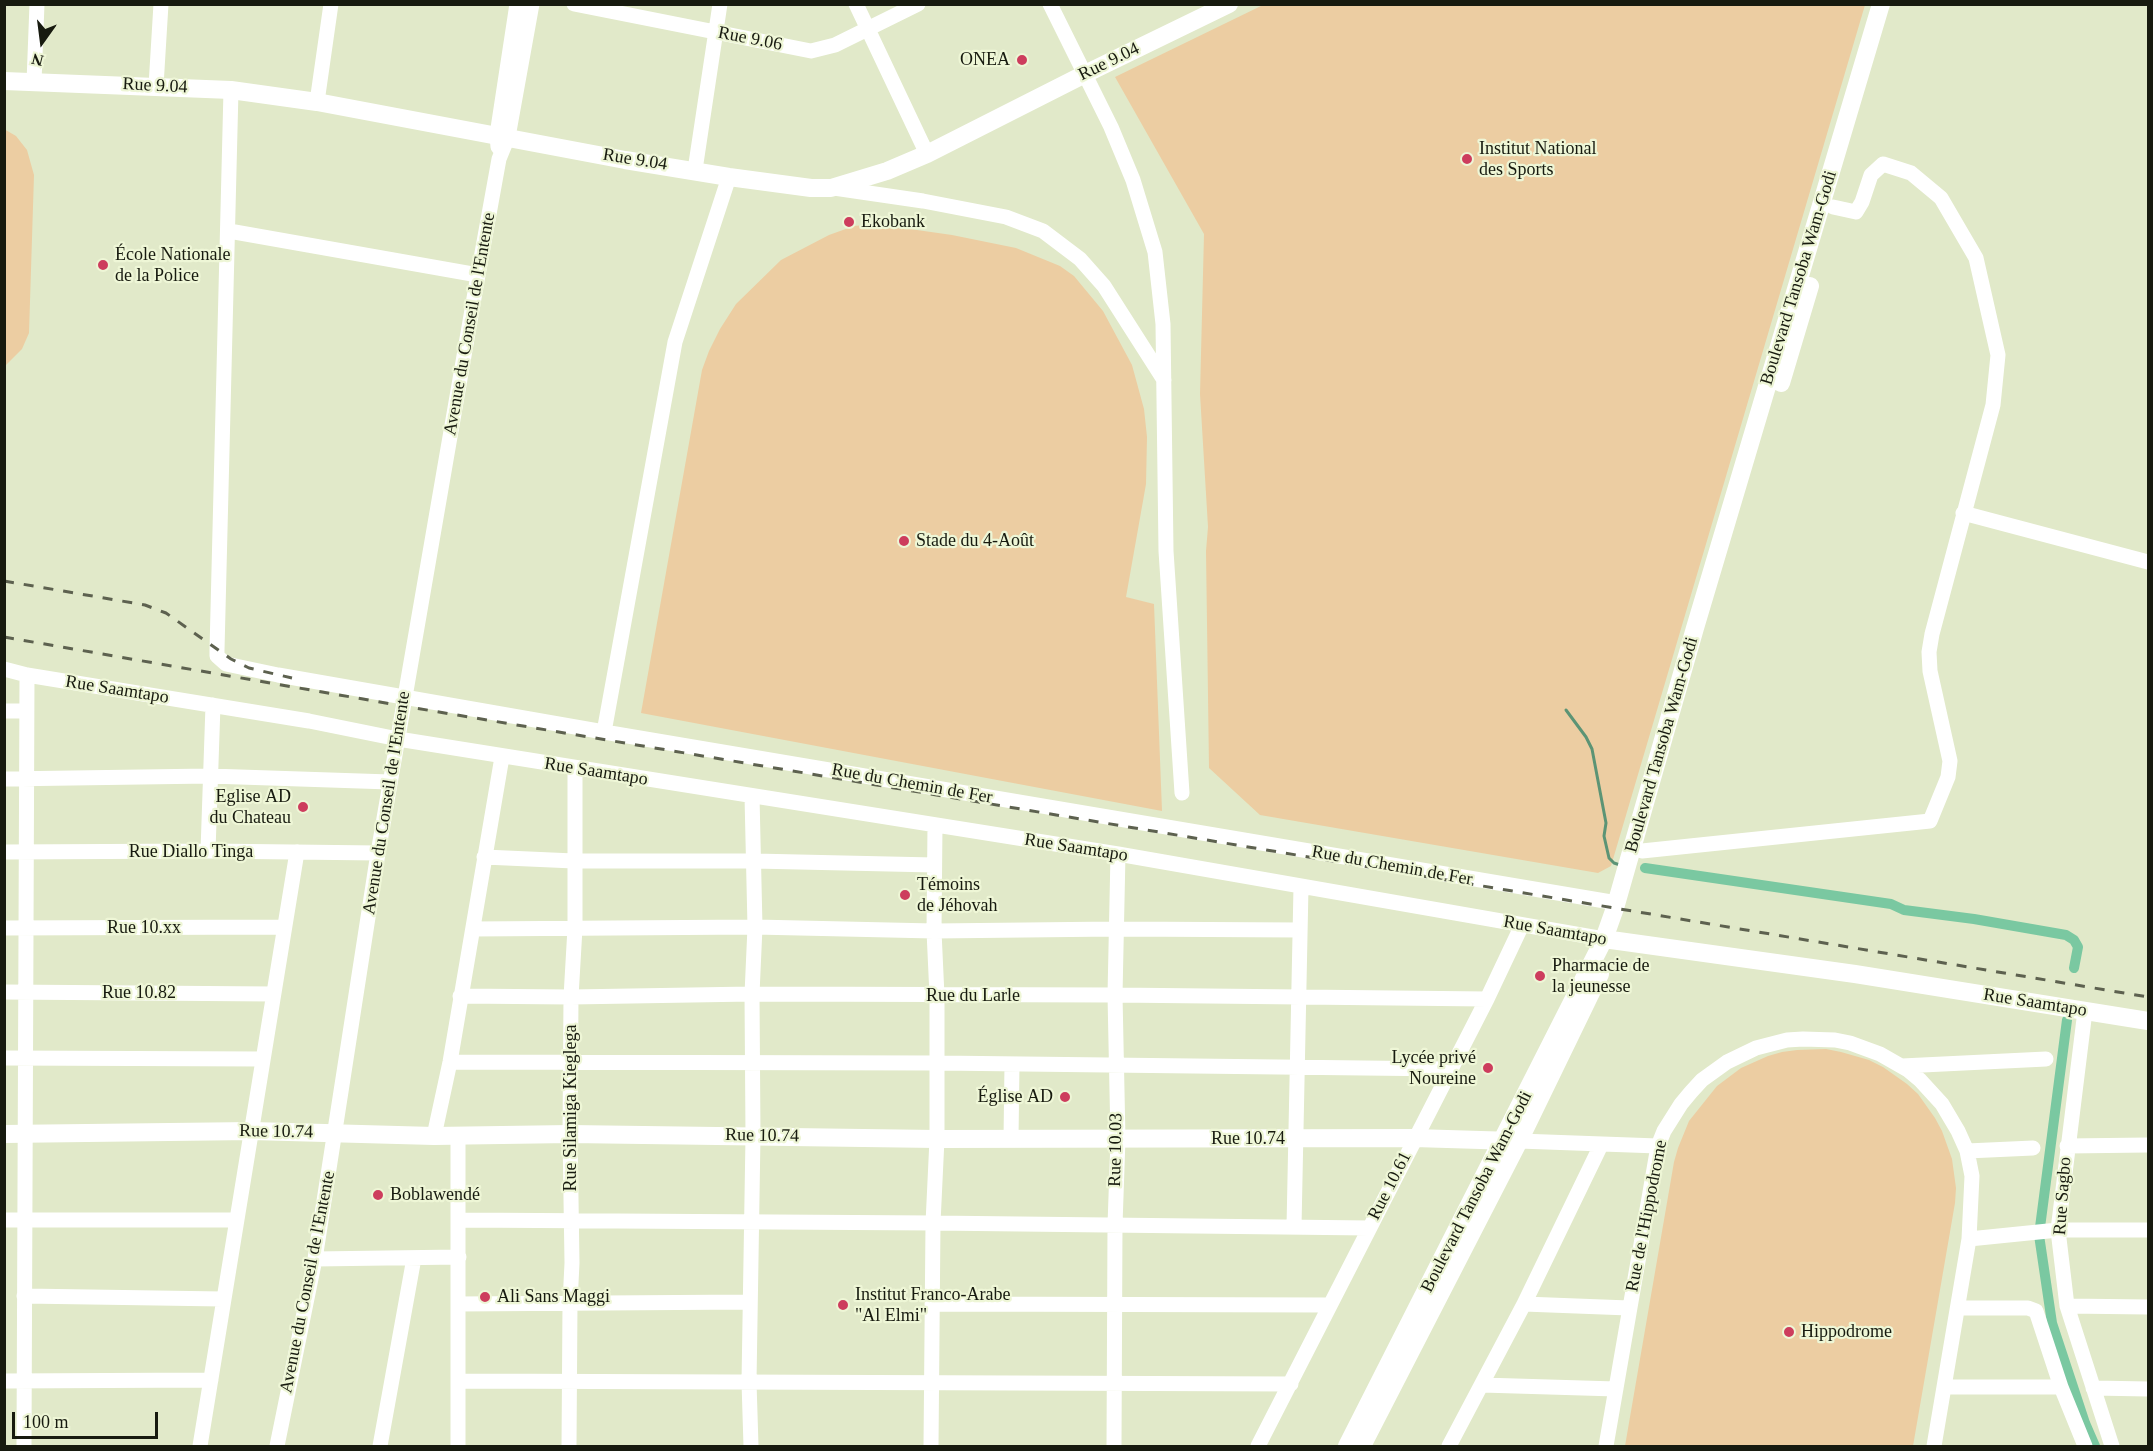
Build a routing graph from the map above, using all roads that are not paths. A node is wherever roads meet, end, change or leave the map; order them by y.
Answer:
1 (36, 4) edge
2 (161, 4) edge
3 (331, 4) edge
4 (517, 4) edge
5 (532, 4) edge
6 (574, 4) edge
7 (720, 4) edge
8 (856, 4) edge
9 (918, 4) edge
10 (1050, 4) edge
11 (1229, 4) edge
12 (1881, 4) edge
13 (1892, 4) edge
14 (869, 29) junction
15 (716, 32) junction
16 (1085, 74) junction
17 (4, 81) edge
18 (34, 82) junction
19 (156, 86) junction
20 (231, 90) junction
21 (316, 102) junction
22 (503, 136) junction
23 (927, 154) junction
24 (695, 170) junction
25 (729, 177) junction
26 (831, 188) junction
27 (1833, 207) junction
28 (229, 231) junction
29 (478, 275) junction
30 (1164, 380) junction
31 (1963, 513) junction
32 (2148, 562) edge
33 (4, 669) edge
34 (27, 675) junction
35 (405, 696) junction
36 (213, 705) junction
37 (4, 711) edge
38 (26, 711) junction
39 (604, 732) junction
40 (398, 739) junction
41 (502, 757) junction
42 (574, 769) junction
43 (210, 776) junction
44 (4, 779) edge
45 (27, 779) junction
46 (390, 782) junction
47 (1182, 793) dead end
48 (752, 796) junction
49 (935, 825) junction
50 (208, 851) junction
51 (1642, 851) junction
52 (4, 852) edge
53 (28, 852) junction
54 (297, 852) junction
55 (378, 853) junction
56 (1118, 854) junction
57 (484, 858) junction
58 (574, 861) junction
59 (754, 861) junction
60 (934, 865) junction
61 (1301, 887) junction
62 (1617, 903) junction
63 (1522, 925) junction
64 (283, 927) junction
65 (755, 927) junction
66 (4, 928) edge
67 (27, 928) junction
68 (473, 928) junction
69 (574, 928) junction
70 (1116, 929) junction
71 (1300, 930) junction
72 (934, 931) junction
73 (1610, 940) junction
74 (4, 992) edge
75 (26, 992) junction
76 (273, 994) junction
77 (752, 994) junction
78 (1115, 995) junction
79 (460, 996) junction
80 (937, 996) junction
81 (571, 997) junction
82 (1299, 997) junction
83 (1487, 999) junction
84 (2085, 1011) junction
85 (2148, 1021) edge
86 (4, 1058) edge
87 (26, 1058) junction
88 (263, 1059) junction
89 (2046, 1059) dead end
90 (450, 1062) junction
91 (571, 1063) junction
92 (938, 1063) junction
93 (753, 1064) junction
94 (1012, 1064) junction
95 (1116, 1065) junction
96 (1902, 1066) junction
97 (1297, 1067) junction
98 (1449, 1069) junction
99 (252, 1131) junction
100 (336, 1132) junction
101 (4, 1134) edge
102 (27, 1134) junction
103 (570, 1134) junction
104 (434, 1136) junction
105 (458, 1136) junction
106 (753, 1136) junction
107 (1414, 1138) junction
108 (938, 1139) junction
109 (1011, 1139) junction
110 (1118, 1139) junction
111 (1297, 1139) junction
112 (1511, 1140) junction
113 (1602, 1145) junction
114 (2148, 1145) edge
115 (1658, 1146) junction
116 (2067, 1146) junction
117 (2033, 1148) dead end
118 (1967, 1152) junction
119 (4, 1220) edge
120 (236, 1220) junction
121 (459, 1220) junction
122 (24, 1221) junction
123 (570, 1221) junction
124 (751, 1222) junction
125 (933, 1222) junction
126 (1115, 1225) junction
127 (1294, 1227) junction
128 (1369, 1228) junction
129 (2058, 1230) junction
130 (2148, 1230) edge
131 (1969, 1239) junction
132 (459, 1257) junction
133 (414, 1258) junction
134 (315, 1259) junction
135 (24, 1296) junction
136 (223, 1299) junction
137 (750, 1302) junction
138 (570, 1303) junction
139 (458, 1304) junction
140 (932, 1304) junction
141 (1524, 1304) junction
142 (1114, 1305) junction
143 (1330, 1305) junction
144 (2067, 1306) junction
145 (2148, 1307) edge
146 (1629, 1308) junction
147 (1958, 1308) junction
148 (4, 1380) edge
149 (211, 1380) junction
150 (26, 1381) junction
151 (458, 1381) junction
152 (570, 1382) junction
153 (749, 1382) junction
154 (932, 1383) junction
155 (1114, 1383) junction
156 (1291, 1384) junction
157 (1482, 1385) junction
158 (1944, 1387) junction
159 (2061, 1387) junction
160 (2093, 1388) junction
161 (1616, 1389) junction
162 (2148, 1389) edge
163 (24, 1446) edge
164 (200, 1446) edge
165 (277, 1446) edge
166 (380, 1446) edge
167 (458, 1446) edge
168 (569, 1446) edge
169 (751, 1446) edge
170 (932, 1446) edge
171 (1114, 1446) edge
172 (1258, 1446) edge
173 (1347, 1446) edge
174 (1362, 1446) edge
175 (1449, 1446) edge
176 (1606, 1446) edge
177 (1934, 1446) edge
178 (2085, 1446) edge
179 (2112, 1446) edge

1 - 18 street
2 - 19 street
3 - 21 street
4 - 22 street, Avenue du Conseil de l'Entente
5 - 22 street, Avenue du Conseil de l'Entente
6 - 15 street, Rue 9.06
7 - 15 street
8 - 14 street
9 - 14 street, Rue 9.06
10 - 16 street
11 - 16 main road, Rue 9.04
12 - 62 main road, Boulevard Tansoba Wam-Godi
13 - 27 main road, Boulevard Tansoba Wam-Godi
14 - 15 street, Rue 9.06
14 - 23 street
15 - 24 street
16 - 23 main road, Rue 9.04
16 - 30 street
17 - 18 main road, Rue 9.04
18 - 19 main road, Rue 9.04
19 - 20 main road, Rue 9.04
20 - 21 main road, Rue 9.04
20 - 28 street
21 - 22 main road, Rue 9.04
22 - 24 main road, Rue 9.04
22 - 29 street, Avenue du Conseil de l'Entente
23 - 26 main road, Rue 9.04
24 - 25 main road, Rue 9.04
25 - 26 main road, Rue 9.04
25 - 39 street
26 - 30 street
27 - 31 street
27 - 51 main road, Boulevard Tansoba Wam-Godi
28 - 29 street
28 - 35 street, Rue du Chemin de Fer
29 - 35 street, Avenue du Conseil de l'Entente
30 - 47 street
31 - 32 street
31 - 51 street
33 - 34 street, Rue Saamtapo
34 - 36 street, Rue Saamtapo
34 - 38 street
35 - 39 street, Rue du Chemin de Fer
35 - 40 street, Avenue du Conseil de l'Entente
36 - 40 street, Rue Saamtapo
36 - 43 street
37 - 38 street
38 - 45 street
39 - 62 street, Rue du Chemin de Fer
40 - 41 street, Rue Saamtapo
40 - 46 street, Avenue du Conseil de l'Entente
41 - 42 street, Rue Saamtapo
41 - 57 street
42 - 48 street, Rue Saamtapo
42 - 58 street, Rue Silamiga Kieglega
43 - 45 street
43 - 46 street
43 - 50 street
44 - 45 street
45 - 53 street
46 - 55 street, Avenue du Conseil de l'Entente
48 - 49 street, Rue Saamtapo
48 - 59 street
49 - 56 street, Rue Saamtapo
49 - 60 street
50 - 53 street, Rue Diallo Tinga
50 - 54 street, Rue Diallo Tinga
51 - 73 main road, Boulevard Tansoba Wam-Godi
52 - 53 street, Rue Diallo Tinga
53 - 67 street
54 - 55 street, Rue Diallo Tinga
54 - 64 street
55 - 100 street, Avenue du Conseil de l'Entente
56 - 61 street, Rue Saamtapo
56 - 70 street, Rue 10.03
57 - 58 street
57 - 68 street
58 - 59 street
58 - 69 street, Rue Silamiga Kieglega
59 - 60 street
59 - 65 street
60 - 72 street
61 - 63 street, Rue Saamtapo
61 - 71 street
62 - 73 main road, Boulevard Tansoba Wam-Godi
63 - 73 street, Rue Saamtapo
63 - 83 street, Rue 10.61
64 - 67 street, Rue 10.xx
64 - 76 street
65 - 69 street
65 - 72 street
65 - 77 street
66 - 67 street, Rue 10.xx
67 - 75 street
68 - 69 street
68 - 79 street
69 - 81 street, Rue Silamiga Kieglega
70 - 71 street
70 - 72 street
70 - 78 street, Rue 10.03
71 - 82 street
72 - 80 street
73 - 84 main road, Rue Saamtapo
73 - 112 main road, Boulevard Tansoba Wam-Godi
74 - 75 street, Rue 10.82
75 - 76 street, Rue 10.82
75 - 87 street
76 - 88 street
77 - 80 street, Rue du Larle
77 - 81 street, Rue du Larle
77 - 93 street
78 - 80 street, Rue du Larle
78 - 82 street, Rue du Larle
78 - 95 street, Rue 10.03
79 - 81 street, Rue du Larle
79 - 90 street
80 - 92 street
81 - 91 street, Rue Silamiga Kieglega
82 - 83 street, Rue du Larle
82 - 97 street
83 - 98 street, Rue 10.61
84 - 85 main road, Rue Saamtapo
84 - 116 street, Rue Sagbo
86 - 87 street
87 - 88 street
87 - 102 street
88 - 99 street
89 - 96 street
90 - 91 street
90 - 104 street
91 - 93 street
91 - 103 street, Rue Silamiga Kieglega
92 - 93 street
92 - 94 street
92 - 108 street
93 - 106 street
94 - 95 street
94 - 109 street
95 - 97 street
95 - 110 street, Rue 10.03
96 - 115 street, Rue de l'Hippodrome
96 - 118 street, Rue de l'Hippodrome
97 - 98 street
97 - 111 street
98 - 107 street, Rue 10.61
99 - 100 main road, Rue 10.74
99 - 102 main road, Rue 10.74
99 - 120 street
100 - 104 main road, Rue 10.74
100 - 134 street, Avenue du Conseil de l'Entente
101 - 102 main road, Rue 10.74
102 - 122 street
103 - 105 main road, Rue 10.74
103 - 106 main road, Rue 10.74
103 - 123 street, Rue Silamiga Kieglega
104 - 105 main road, Rue 10.74
105 - 121 street
106 - 108 main road, Rue 10.74
106 - 124 street
107 - 111 main road, Rue 10.74
107 - 112 main road, Rue 10.74
107 - 128 street, Rue 10.61
108 - 109 main road, Rue 10.74
108 - 125 street
109 - 110 main road, Rue 10.74
110 - 111 main road, Rue 10.74
110 - 126 street, Rue 10.03
111 - 127 street
112 - 113 street
112 - 173 main road, Boulevard Tansoba Wam-Godi
112 - 174 main road, Boulevard Tansoba Wam-Godi
113 - 115 street
113 - 141 street
114 - 116 street
115 - 146 street, Rue de l'Hippodrome
116 - 129 street, Rue Sagbo
117 - 118 street
118 - 131 street, Rue de l'Hippodrome
119 - 122 street
120 - 122 street
120 - 136 street
121 - 123 street
121 - 132 street
122 - 135 street
123 - 124 street
123 - 138 street, Rue Silamiga Kieglega
124 - 125 street
124 - 137 street
125 - 126 street
125 - 140 street
126 - 127 street
126 - 142 street, Rue 10.03
127 - 128 street
128 - 143 street, Rue 10.61
129 - 130 street
129 - 131 street
129 - 144 street, Rue Sagbo
131 - 147 street, Rue de l'Hippodrome
132 - 133 street
132 - 139 street
133 - 134 street
133 - 166 street
134 - 165 street, Avenue du Conseil de l'Entente
135 - 136 street
135 - 150 street
136 - 149 street
137 - 138 street
137 - 153 street
138 - 139 street
138 - 152 street, Rue Silamiga Kieglega
139 - 151 street
140 - 142 street
140 - 154 street
141 - 146 street
141 - 157 street
142 - 143 street
142 - 155 street, Rue 10.03
143 - 156 street, Rue 10.61
144 - 145 street
144 - 160 street, Rue Sagbo
146 - 161 street, Rue de l'Hippodrome
147 - 158 street, Rue de l'Hippodrome
147 - 159 street
148 - 150 street
149 - 150 street
149 - 164 street
150 - 163 street
151 - 152 street
151 - 167 street
152 - 153 street
152 - 168 street, Rue Silamiga Kieglega
153 - 154 street
153 - 169 street
154 - 155 street
154 - 170 street
155 - 156 street
155 - 171 street, Rue 10.03
156 - 172 street, Rue 10.61
157 - 161 street
157 - 175 street
158 - 159 street
158 - 177 street, Rue de l'Hippodrome
159 - 178 street
160 - 162 street
160 - 179 street, Rue Sagbo
161 - 176 street, Rue de l'Hippodrome

